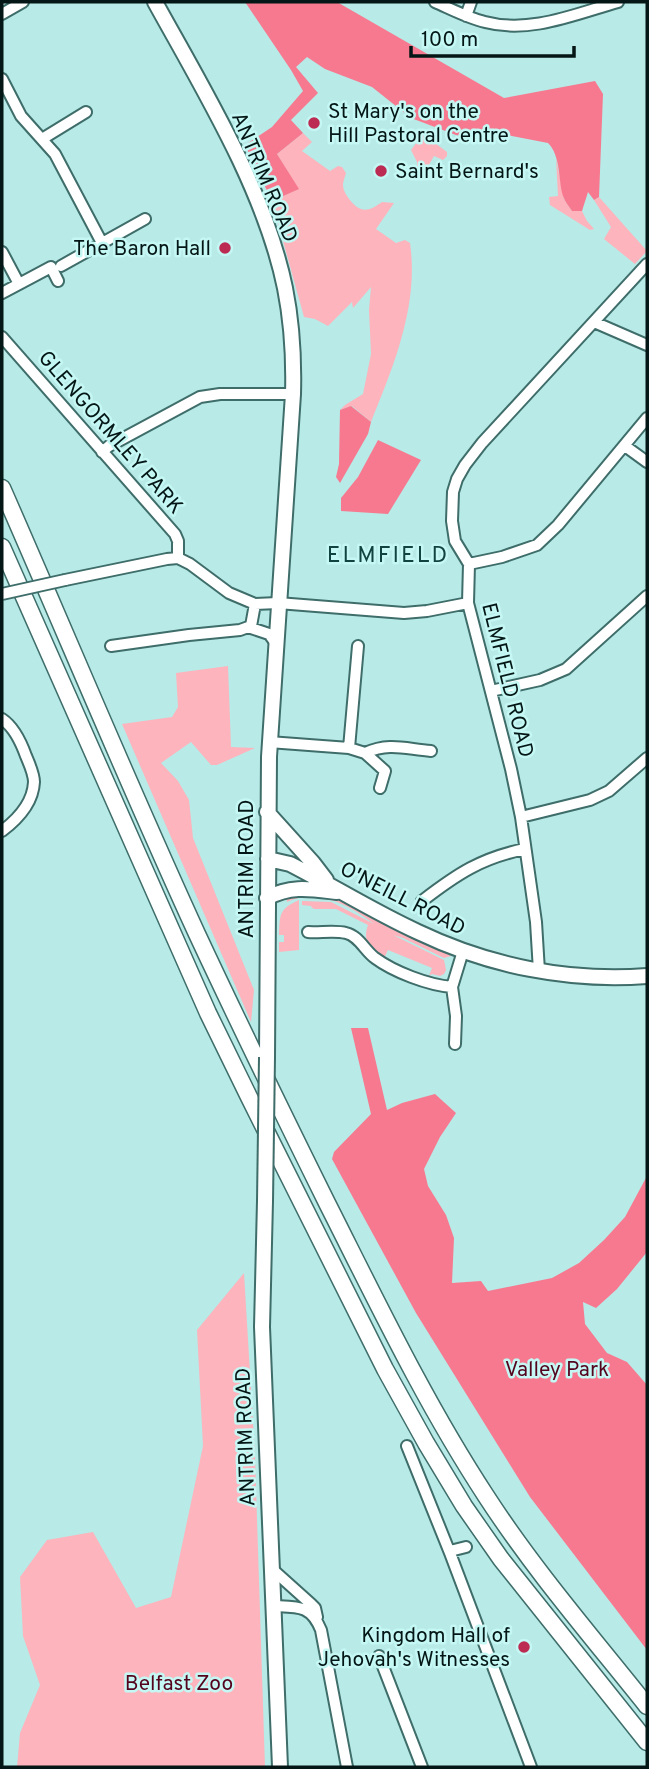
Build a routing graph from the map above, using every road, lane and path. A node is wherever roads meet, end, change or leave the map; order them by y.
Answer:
1 (23, 2) edge
2 (155, 2) edge
3 (435, 2) edge
4 (471, 2) edge
5 (618, 2) edge
6 (2, 13) edge
7 (466, 16) junction
8 (2, 79) edge
9 (86, 112) dead end
10 (42, 139) junction
11 (145, 219) dead end
12 (102, 243) junction
13 (2, 252) edge
14 (647, 264) edge
15 (61, 266) dead end
16 (58, 281) dead end
17 (19, 284) junction
18 (2, 293) edge
19 (594, 322) junction
20 (2, 337) edge
21 (647, 345) edge
22 (293, 394) junction
23 (647, 418) edge
24 (625, 446) junction
25 (102, 452) junction
26 (647, 462) edge
27 (2, 488) edge
28 (2, 547) edge
29 (178, 558) junction
30 (469, 564) junction
31 (2, 594) edge
32 (647, 596) edge
33 (278, 603) junction
34 (468, 603) junction
35 (255, 604) junction
36 (248, 627) junction
37 (275, 642) junction
38 (111, 646) dead end
39 (358, 646) dead end
40 (491, 691) junction
41 (2, 719) edge
42 (269, 742) junction
43 (349, 748) junction
44 (430, 751) dead end
45 (365, 753) junction
46 (647, 758) edge
47 (380, 788) dead end
48 (268, 812) junction
49 (520, 817) junction
50 (2, 831) edge
51 (525, 849) junction
52 (268, 859) junction
53 (328, 883) junction
54 (345, 893) junction
55 (267, 898) junction
56 (422, 901) dead end
57 (307, 932) dead end
58 (463, 951) junction
59 (540, 971) junction
60 (647, 976) edge
61 (452, 987) junction
62 (455, 1044) dead end
63 (407, 1446) dead end
64 (466, 1547) dead end
65 (450, 1551) junction
66 (272, 1569) junction
67 (274, 1606) junction
68 (317, 1618) junction
69 (379, 1656) dead end
70 (647, 1706) edge
71 (647, 1742) edge
72 (280, 1767) edge
73 (347, 1767) edge
74 (422, 1767) edge
75 (531, 1767) edge

1 - 6 street
2 - 22 main road, ANTRIM ROAD
3 - 7 street
4 - 7 street
5 - 7 street
8 - 10 street
9 - 10 street
10 - 12 street
11 - 12 street
12 - 15 street
13 - 17 street
14 - 19 street, ELMFIELD ROAD
16 - 17 street
17 - 18 street
19 - 21 street
19 - 30 street, ELMFIELD ROAD
20 - 25 street, GLENGORMLEY PARK
22 - 25 street
22 - 33 main road, ANTRIM ROAD
23 - 24 street
24 - 26 street
24 - 30 street
25 - 29 street, GLENGORMLEY PARK
27 - 70 highway
28 - 71 highway
29 - 31 street, bridge
29 - 35 street
30 - 34 street, ELMFIELD ROAD
32 - 40 street
33 - 34 street
33 - 35 street
33 - 37 main road, ANTRIM ROAD
34 - 40 street, ELMFIELD ROAD
35 - 36 street
36 - 37 street
36 - 38 street
37 - 42 main road, ANTRIM ROAD
39 - 43 street
40 - 49 street, ELMFIELD ROAD
41 - 50 street
42 - 43 street
42 - 48 main road, ANTRIM ROAD
43 - 45 street
44 - 45 street
45 - 47 street
46 - 49 street
48 - 52 main road, ANTRIM ROAD
48 - 53 main road
49 - 51 street, ELMFIELD ROAD
51 - 56 street
51 - 59 street, ELMFIELD ROAD
52 - 53 main road, O'NEILL ROAD
52 - 55 main road, ANTRIM ROAD
53 - 54 main road, O'NEILL ROAD
54 - 55 main road
54 - 58 main road, O'NEILL ROAD
55 - 66 main road, ANTRIM ROAD, bridge
57 - 61 street
58 - 59 main road, O'NEILL ROAD
58 - 61 street
59 - 60 main road, O'NEILL ROAD
61 - 62 street
63 - 65 street
64 - 65 street
65 - 75 street
66 - 67 main road, ANTRIM ROAD
66 - 68 street
67 - 68 street
67 - 72 main road, ANTRIM ROAD
68 - 73 street
69 - 74 street

